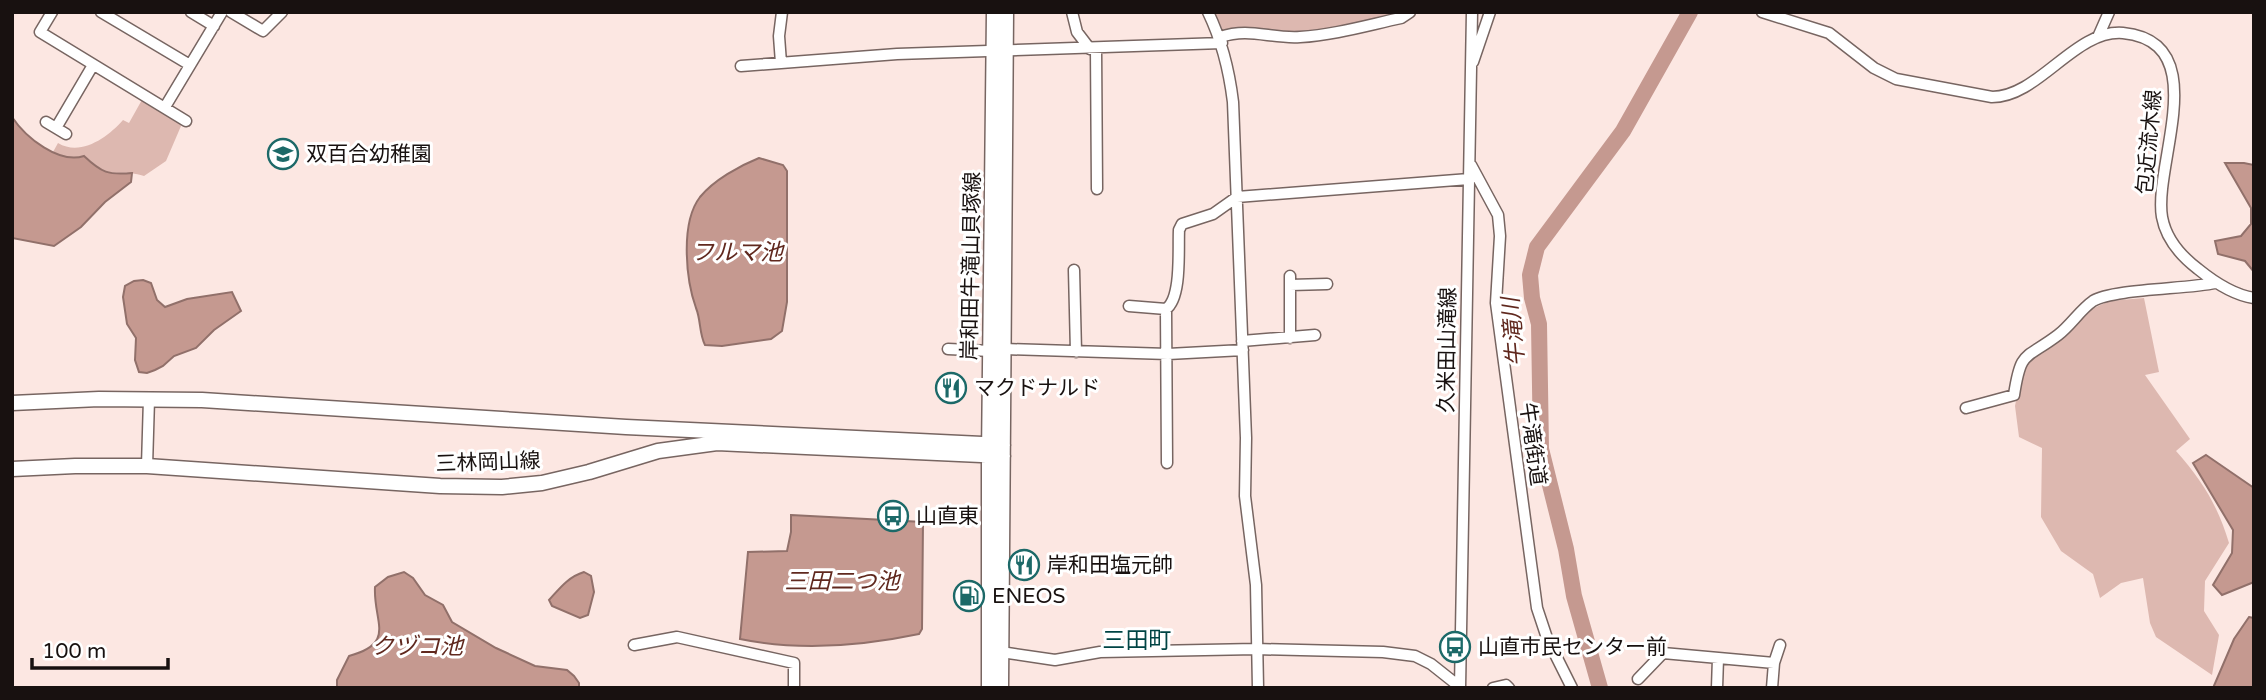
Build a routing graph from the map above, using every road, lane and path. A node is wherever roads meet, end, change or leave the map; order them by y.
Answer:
1 (52, 12) edge
2 (101, 12) edge
3 (191, 12) edge
4 (222, 12) edge
5 (231, 12) edge
6 (282, 12) edge
7 (782, 12) edge
8 (994, 12) edge
9 (1006, 12) edge
10 (1073, 12) edge
11 (1208, 12) edge
12 (1410, 12) edge
13 (1472, 12) edge
14 (1490, 12) edge
15 (1762, 12) edge
16 (2109, 12) edge
17 (214, 26) junction
18 (2098, 37) junction
19 (1221, 40) junction
20 (1093, 48) junction
21 (1000, 50) junction
22 (781, 63) junction
23 (93, 65) junction
24 (190, 65) junction
25 (741, 66) dead end
26 (1471, 68) junction
27 (165, 107) junction
28 (186, 121) dead end
29 (66, 135) dead end
30 (1470, 162) junction
31 (1469, 179) junction
32 (1097, 189) dead end
33 (1237, 197) junction
34 (1074, 270) dead end
35 (2215, 283) junction
36 (1327, 284) dead end
37 (2254, 298) edge
38 (1129, 306) dead end
39 (1166, 310) junction
40 (1315, 335) dead end
41 (1290, 338) junction
42 (1242, 345) junction
43 (948, 349) dead end
44 (998, 350) junction
45 (1076, 352) junction
46 (1168, 354) junction
47 (149, 399) junction
48 (12, 403) edge
49 (1966, 408) dead end
50 (996, 451) junction
51 (1167, 463) dead end
52 (147, 466) junction
53 (12, 469) edge
54 (634, 645) dead end
55 (1780, 645) dead end
56 (1255, 649) junction
57 (1001, 652) junction
58 (1718, 658) junction
59 (1774, 663) junction
60 (1638, 679) dead end
61 (1460, 687) edge
62 (794, 688) edge
63 (989, 688) edge
64 (1001, 688) edge
65 (1258, 688) edge
66 (1493, 688) edge
67 (1509, 688) edge
68 (1572, 688) edge
69 (1717, 688) edge
70 (1772, 688) edge

1 - 23 street
2 - 24 street
3 - 17 street
4 - 17 street
5 - 6 street
7 - 22 street
8 - 21 main road, 岸和田牛滝山貝塚線
9 - 21 main road, 岸和田牛滝山貝塚線
10 - 20 street
11 - 19 street
12 - 19 street
13 - 26 street, 久米田山滝線
14 - 26 street
15 - 18 street
16 - 18 street
17 - 24 street
18 - 35 street, 包近流木線
19 - 20 street
19 - 33 street
20 - 21 street
20 - 32 street
21 - 22 street
21 - 44 main road, 岸和田牛滝山貝塚線
22 - 25 street
23 - 27 street
23 - 29 street
24 - 27 street
26 - 30 street, 久米田山滝線
27 - 28 street
30 - 31 street, 久米田山滝線
30 - 68 street, 牛滝街道
31 - 33 street
31 - 61 street, 久米田山滝線
33 - 39 street
33 - 42 street
34 - 45 street
35 - 37 street, 包近流木線
35 - 49 street
36 - 41 street
38 - 39 street
39 - 46 street
40 - 41 street
41 - 42 street
42 - 46 street
42 - 56 street
43 - 44 street
44 - 45 street
44 - 50 main road, 岸和田牛滝山貝塚線
45 - 46 street
46 - 51 street
47 - 48 main road, 三林岡山線
47 - 50 main road, 三林岡山線
47 - 52 street
50 - 52 main road, 三林岡山線
50 - 57 main road, 岸和田牛滝山貝塚線
50 - 63 main road, 岸和田牛滝山貝塚線
52 - 53 main road, 三林岡山線
54 - 62 street
55 - 59 street
56 - 57 street
56 - 61 street
56 - 65 street
57 - 64 main road, 岸和田牛滝山貝塚線
58 - 59 street
58 - 60 street
58 - 69 street
59 - 70 street
66 - 67 street

